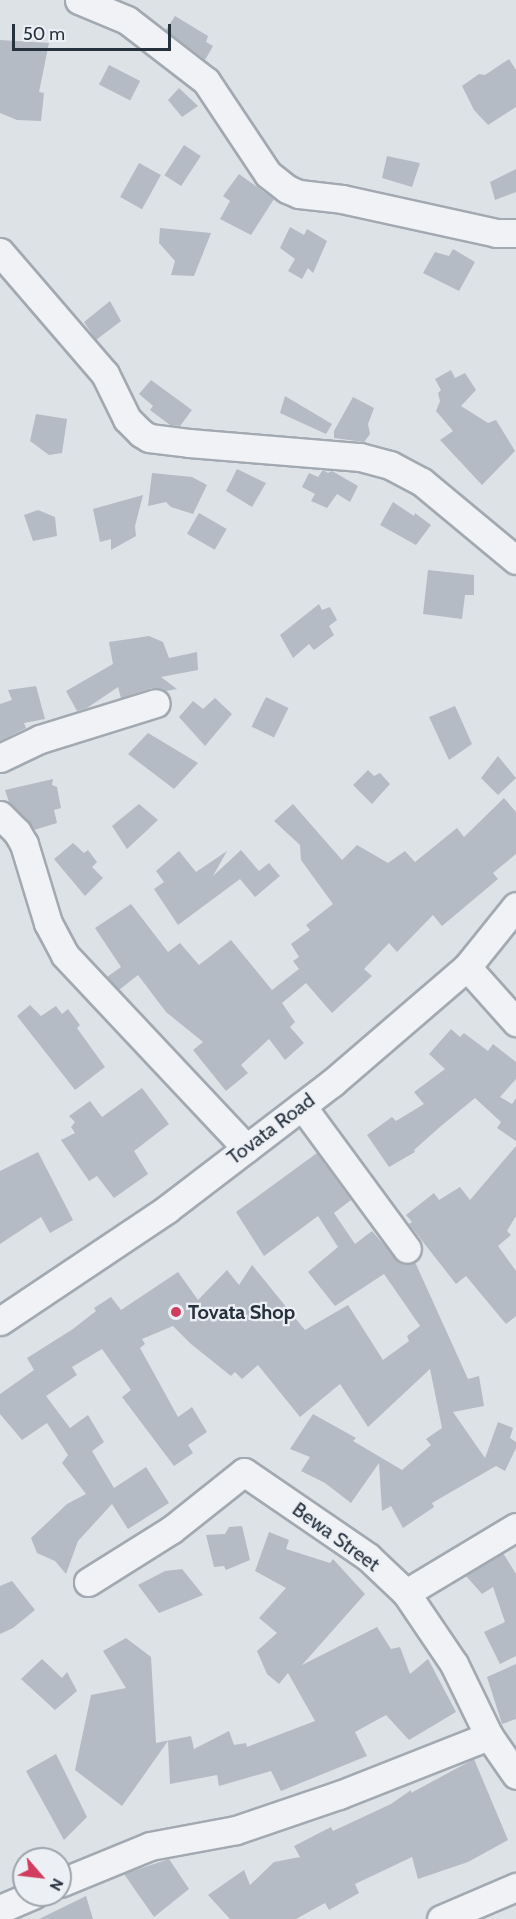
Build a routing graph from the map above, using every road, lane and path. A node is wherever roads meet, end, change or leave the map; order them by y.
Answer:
1 (79, 0) edge
2 (516, 233) edge
3 (0, 252) edge
4 (516, 560) edge
5 (156, 703) dead end
6 (0, 758) edge
7 (0, 815) edge
8 (516, 906) edge
9 (467, 967) junction
10 (516, 1022) edge
11 (302, 1106) junction
12 (246, 1148) junction
13 (407, 1249) dead end
14 (0, 1321) edge
15 (516, 1527) edge
16 (88, 1582) dead end
17 (406, 1593) junction
18 (489, 1736) junction
19 (516, 1775) edge
20 (72, 1879) edge
21 (516, 1887) edge
22 (441, 1919) edge

1 - 2 street
3 - 4 street
5 - 6 street
7 - 12 street
8 - 9 street, Tovata Road
9 - 10 street
9 - 11 street, Tovata Road
11 - 12 street, Tovata Road
11 - 13 street
12 - 14 street, Tovata Road
15 - 17 street
16 - 17 street, Bewa Street
17 - 18 street, Bewa Street
18 - 19 street, Bewa Street
18 - 20 street
21 - 22 street

